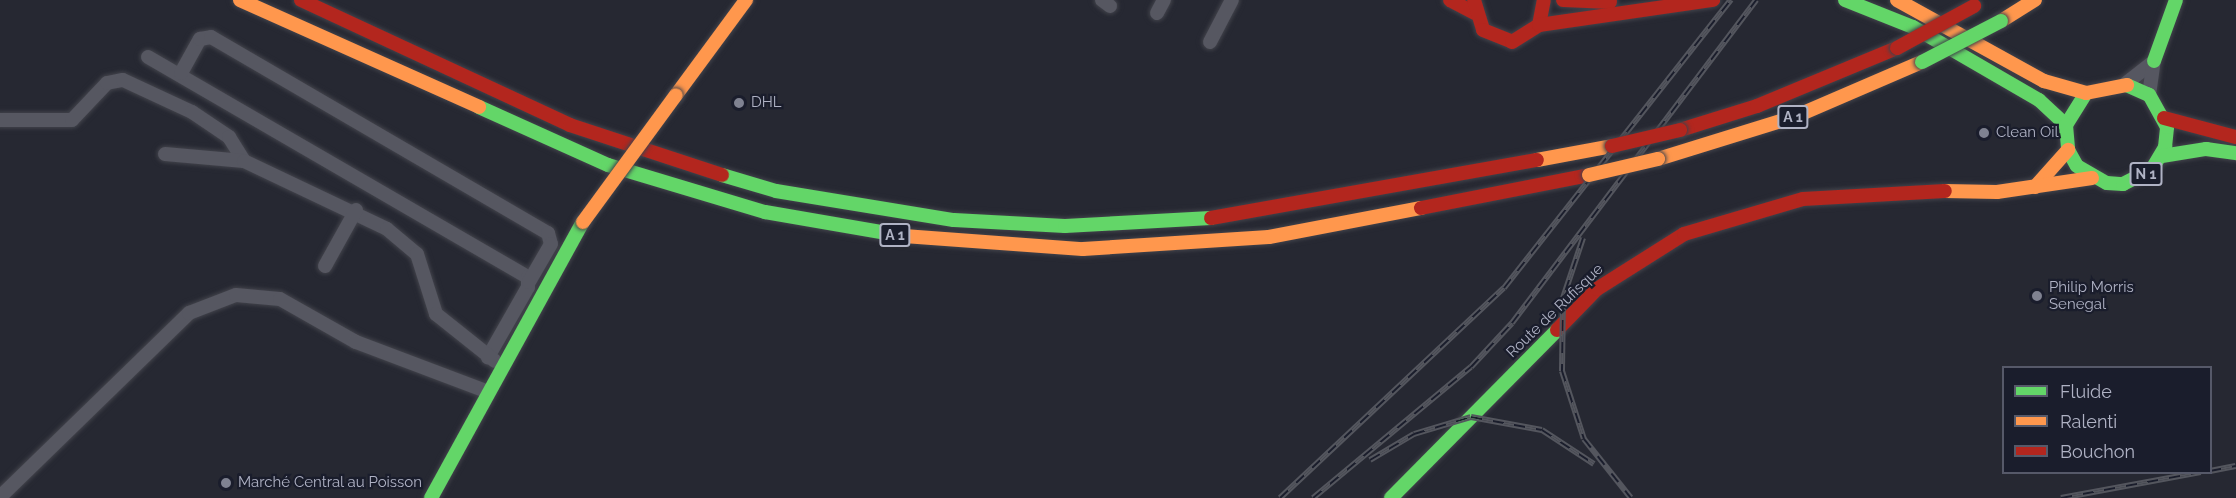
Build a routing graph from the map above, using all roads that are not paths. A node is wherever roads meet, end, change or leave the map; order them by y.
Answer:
1 (240, 0) edge
2 (302, 0) edge
3 (746, 0) edge
4 (1164, 0) edge
5 (1232, 0) edge
6 (1450, 0) edge
7 (1544, 0) edge
8 (1563, 0) edge
9 (1636, 0) edge
10 (1713, 0) edge
11 (1845, 0) edge
12 (1898, 0) edge
13 (2035, 0) edge
14 (2176, 0) edge
15 (1980, 3) edge
16 (1474, 7) edge
17 (1156, 13) dead end
18 (1539, 25) junction
19 (1210, 42) dead end
20 (148, 57) dead end
21 (2154, 61) junction
22 (181, 74) junction
23 (2125, 84) junction
24 (2086, 93) junction
25 (2149, 95) junction
26 (2164, 118) junction
27 (0, 120) edge
28 (2066, 125) junction
29 (2236, 137) edge
30 (2068, 150) junction
31 (2236, 153) edge
32 (165, 154) dead end
33 (2162, 156) junction
34 (244, 160) junction
35 (2091, 178) junction
36 (2031, 189) junction
37 (356, 210) junction
38 (325, 266) dead end
39 (529, 282) junction
40 (488, 357) junction
41 (502, 365) junction
42 (488, 392) junction
43 (0, 497) edge
44 (1393, 497) edge
45 (431, 498) edge

1 - 13 main road, A 1, bridge
2 - 15 main road, A 1, bridge
3 - 41 main road, bridge
4 - 17 street
5 - 19 street
6 - 16 main road
7 - 18 main road
8 - 9 main road
10 - 18 main road
11 - 28 main road
12 - 24 main road
14 - 21 main road
16 - 18 main road
20 - 22 street
21 - 23 street
21 - 25 street
22 - 39 street
22 - 39 street
23 - 24 main road
23 - 25 main road
24 - 28 main road
25 - 26 main road
26 - 29 main road
26 - 33 main road, N 1
27 - 34 street
28 - 30 main road
30 - 35 main road
30 - 36 main road
31 - 33 main road, N 1
32 - 34 street
33 - 35 main road, N 1
34 - 37 street
35 - 36 main road, Route de Rufisque / N 1
36 - 44 main road, Route de Rufisque / N 1
37 - 38 street
37 - 40 street
39 - 40 street
40 - 41 street
41 - 42 main road
42 - 43 street
42 - 45 main road

